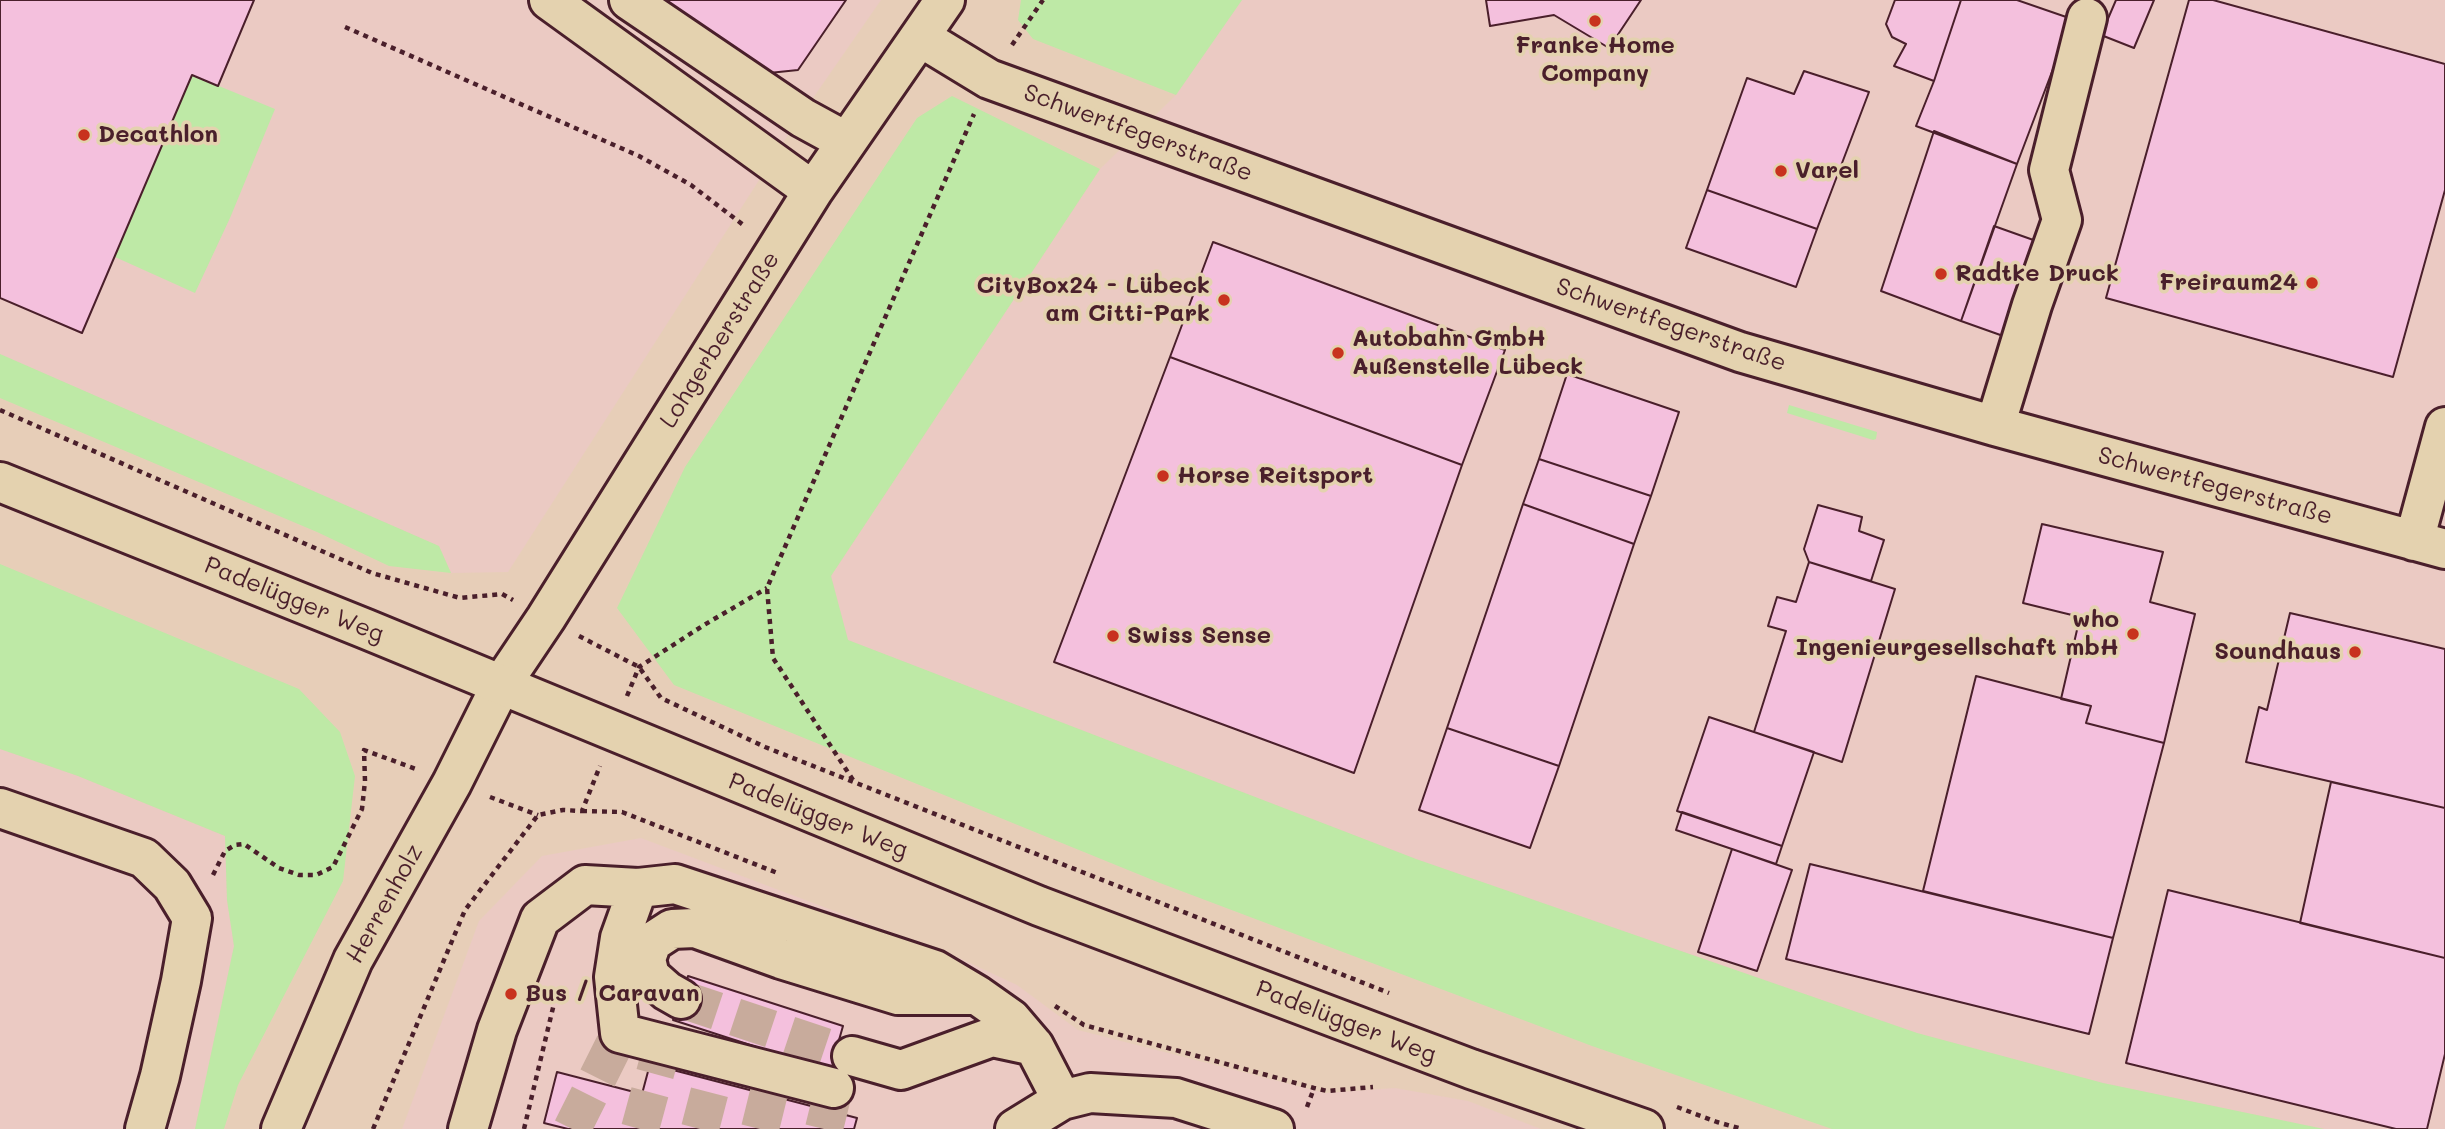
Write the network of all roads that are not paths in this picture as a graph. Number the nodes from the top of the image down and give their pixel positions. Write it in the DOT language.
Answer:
graph roads {
  1 [pos="549,0"];
  2 [pos="629,0"];
  3 [pos="945,0"];
  4 [pos="2087,18"];
  5 [pos="920,37"];
  6 [pos="847,142"];
  7 [pos="813,191"];
  8 [pos="1995,426"];
  9 [pos="2445,427"];
  10 [pos="0,482"];
  11 [pos="2429,545"];
  12 [pos="501,685"];
  13 [pos="0,808"];
  14 [pos="638,888"];
  15 [pos="977,995"];
  16 [pos="681,999"];
  17 [pos="1034,1046"];
  18 [pos="1062,1100"];
  19 [pos="1654,1115"];
  20 [pos="145,1129"];
  21 [pos="281,1129"];
  22 [pos="468,1129"];
  23 [pos="1015,1129"];
  24 [pos="1274,1129"];
  1 -- 7 [label="street"];
  2 -- 6 [label="street"];
  3 -- 5 [label="street, Lohgerberstraße"];
  4 -- 8 [label="street"];
  5 -- 6 [label="street, Lohgerberstraße"];
  5 -- 8 [label="street, Schwertfegerstraße"];
  6 -- 7 [label="street, Lohgerberstraße"];
  7 -- 12 [label="street, Lohgerberstraße"];
  8 -- 11 [label="street, Schwertfegerstraße"];
  9 -- 11 [label="street"];
  10 -- 12 [label="street, Padelügger Weg"];
  12 -- 19 [label="street, Padelügger Weg"];
  12 -- 21 [label="street, Herrenholz"];
  13 -- 20 [label="street"];
  14 -- 15 [label="street"];
  14 -- 17 [label="street"];
  14 -- 22 [label="street"];
  15 -- 16 [label="street"];
  15 -- 17 [label="street"];
  17 -- 18 [label="street"];
  18 -- 23 [label="street"];
  18 -- 24 [label="street"];
}
